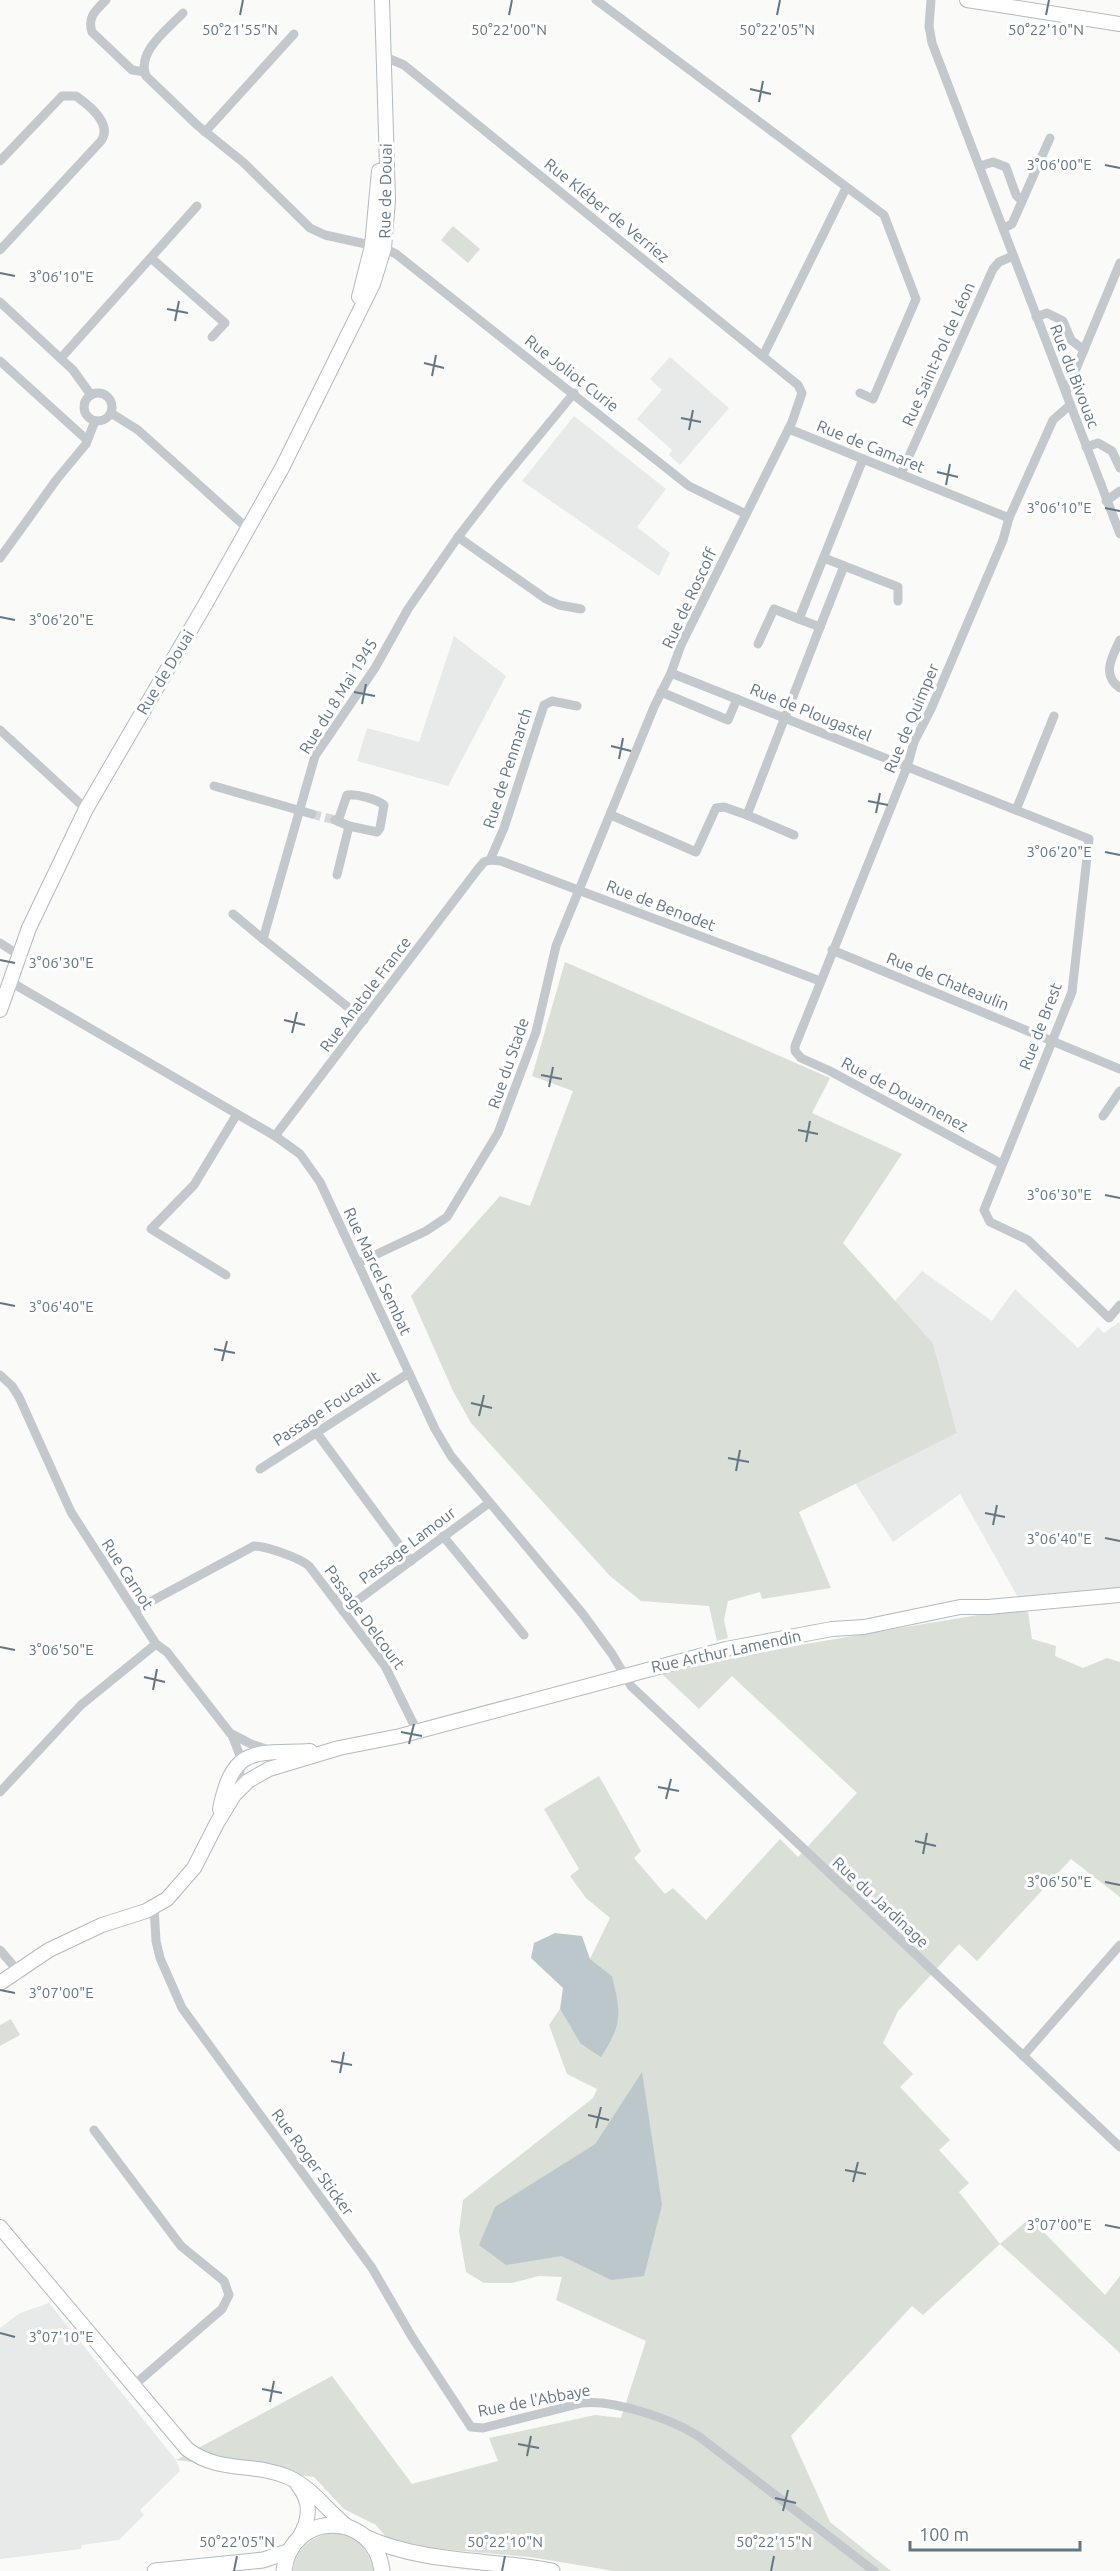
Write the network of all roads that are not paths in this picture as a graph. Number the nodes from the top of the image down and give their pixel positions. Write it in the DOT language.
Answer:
graph roads {
  1 [pos="106,0"];
  2 [pos="382,0"];
  3 [pos="596,0"];
  4 [pos="931,0"];
  5 [pos="967,0"];
  6 [pos="1020,4"];
  7 [pos="183,13"];
  8 [pos="1120,24"];
  9 [pos="294,34"];
  10 [pos="383,57"];
  11 [pos="145,72"];
  12 [pos="205,132"];
  13 [pos="1050,138"];
  14 [pos="0,161"];
  15 [pos="980,166"];
  16 [pos="845,187"];
  17 [pos="1023,201"];
  18 [pos="197,206"];
  19 [pos="1004,228"];
  20 [pos="378,247"];
  21 [pos="0,250"];
  22 [pos="1013,256"];
  23 [pos="151,258"];
  24 [pos="1120,263"];
  25 [pos="0,302"];
  26 [pos="1036,317"];
  27 [pos="212,337"];
  28 [pos="1084,350"];
  29 [pos="763,356"];
  30 [pos="61,358"];
  31 [pos="0,361"];
  32 [pos="574,393"];
  33 [pos="860,393"];
  34 [pos="1066,393"];
  35 [pos="91,395"];
  36 [pos="802,396"];
  37 [pos="1070,405"];
  38 [pos="111,413"];
  39 [pos="94,421"];
  40 [pos="789,429"];
  41 [pos="87,440"];
  42 [pos="1086,447"];
  43 [pos="863,459"];
  44 [pos="1120,468"];
  45 [pos="901,474"];
  46 [pos="1120,491"];
  47 [pos="1107,501"];
  48 [pos="746,514"];
  49 [pos="1009,518"];
  50 [pos="248,529"];
  51 [pos="1120,534"];
  52 [pos="458,537"];
  53 [pos="0,558"];
  54 [pos="824,558"];
  55 [pos="844,566"];
  56 [pos="898,601"];
  57 [pos="581,609"];
  58 [pos="799,619"];
  59 [pos="820,627"];
  60 [pos="1120,640"];
  61 [pos="758,644"];
  62 [pos="671,673"];
  63 [pos="1120,688"];
  64 [pos="661,692"];
  65 [pos="737,699"];
  66 [pos="578,706"];
  67 [pos="1054,716"];
  68 [pos="786,718"];
  69 [pos="0,730"];
  70 [pos="907,767"];
  71 [pos="214,786"];
  72 [pos="86,809"];
  73 [pos="299,810"];
  74 [pos="1016,810"];
  75 [pos="312,814"];
  76 [pos="611,815"];
  77 [pos="747,815"];
  78 [pos="349,826"];
  79 [pos="794,835"];
  80 [pos="1089,839"];
  81 [pos="490,860"];
  82 [pos="478,869"];
  83 [pos="337,874"];
  84 [pos="578,891"];
  85 [pos="233,914"];
  86 [pos="263,939"];
  87 [pos="0,943"];
  88 [pos="832,950"];
  89 [pos="19,955"];
  90 [pos="9,981"];
  91 [pos="820,981"];
  92 [pos="0,1010"];
  93 [pos="364,1020"];
  94 [pos="1052,1041"];
  95 [pos="795,1051"];
  96 [pos="1120,1069"];
  97 [pos="1120,1091"];
  98 [pos="237,1114"];
  99 [pos="1103,1116"];
  100 [pos="275,1137"];
  101 [pos="1002,1164"];
  102 [pos="358,1263"];
  103 [pos="226,1275"];
  104 [pos="1120,1305"];
  105 [pos="409,1373"];
  106 [pos="0,1375"];
  107 [pos="316,1432"];
  108 [pos="261,1469"];
  109 [pos="489,1503"];
  110 [pos="443,1536"];
  111 [pos="411,1561"];
  112 [pos="1120,1594"];
  113 [pos="135,1610"];
  114 [pos="343,1611"];
  115 [pos="524,1635"];
  116 [pos="156,1644"];
  117 [pos="624,1674"];
  118 [pos="417,1731"];
  119 [pos="230,1733"];
  120 [pos="339,1748"];
  121 [pos="275,1751"];
  122 [pos="242,1761"];
  123 [pos="0,1792"];
  124 [pos="234,1795"];
  125 [pos="217,1823"];
  126 [pos="154,1907"];
  127 [pos="1120,1946"];
  128 [pos="0,1950"];
  129 [pos="16,1970"];
  130 [pos="0,1983"];
  131 [pos="1023,2056"];
  132 [pos="94,2130"];
  133 [pos="1120,2147"];
  134 [pos="0,2227"];
  135 [pos="133,2386"];
  136 [pos="471,2427"];
  137 [pos="295,2481"];
  138 [pos="348,2527"];
  139 [pos="365,2537"];
  140 [pos="299,2538"];
  141 [pos="290,2551"];
  142 [pos="155,2571"];
  143 [pos="284,2571"];
  144 [pos="382,2571"];
  145 [pos="552,2571"];
  146 [pos="874,2571"];
  1 -- 11 [label="street, Rue Joliot Curie"];
  2 -- 10 [label="street, Rue de Douai"];
  3 -- 16 [label="street"];
  4 -- 15 [label="street, Rue du Bivouac"];
  5 -- 6 [label="street"];
  6 -- 8 [label="street"];
  7 -- 11 [label="street"];
  9 -- 12 [label="street"];
  10 -- 20 [label="street, Rue de Douai"];
  10 -- 29 [label="street, Rue Kléber de Verriez"];
  11 -- 12 [label="street, Rue Joliot Curie"];
  12 -- 20 [label="street, Rue Joliot Curie"];
  13 -- 17 [label="street"];
  14 -- 21 [label="street"];
  15 -- 17 [label="street"];
  15 -- 19 [label="street, Rue du Bivouac"];
  16 -- 29 [label="street"];
  16 -- 33 [label="street"];
  17 -- 19 [label="street"];
  18 -- 23 [label="street"];
  19 -- 22 [label="street, Rue du Bivouac"];
  20 -- 32 [label="street, Rue Joliot Curie"];
  20 -- 50 [label="street, Rue de Douai"];
  22 -- 26 [label="street, Rue du Bivouac"];
  22 -- 45 [label="street, Rue Saint-Pol de Léon"];
  23 -- 27 [label="street"];
  23 -- 30 [label="street"];
  24 -- 28 [label="street"];
  25 -- 30 [label="street"];
  26 -- 28 [label="street"];
  26 -- 34 [label="street, Rue du Bivouac"];
  28 -- 34 [label="street"];
  29 -- 36 [label="street, Rue Kléber de Verriez"];
  30 -- 35 [label="street"];
  31 -- 41 [label="street"];
  32 -- 48 [label="street, Rue Joliot Curie"];
  32 -- 52 [label="street, Rue du 8 Mai 1945"];
  34 -- 37 [label="street, Rue du Bivouac"];
  35 -- 38 [label="street"];
  35 -- 39 [label="street"];
  36 -- 40 [label="street, Rue de Roscoff"];
  37 -- 42 [label="street, Rue du Bivouac"];
  37 -- 49 [label="street, Rue de Quimper"];
  38 -- 39 [label="street"];
  38 -- 50 [label="street"];
  39 -- 41 [label="street"];
  40 -- 43 [label="street, Rue de Camaret"];
  40 -- 48 [label="street, Rue de Roscoff"];
  41 -- 53 [label="street"];
  42 -- 44 [label="street"];
  42 -- 47 [label="street, Rue du Bivouac"];
  43 -- 45 [label="street, Rue de Camaret"];
  43 -- 54 [label="street"];
  45 -- 49 [label="street, Rue de Camaret"];
  46 -- 47 [label="street"];
  47 -- 51 [label="street, Rue du Bivouac"];
  48 -- 62 [label="street, Rue de Roscoff"];
  49 -- 70 [label="street, Rue de Quimper"];
  50 -- 72 [label="street, Rue de Douai"];
  52 -- 57 [label="street"];
  52 -- 73 [label="street, Rue du 8 Mai 1945"];
  54 -- 55 [label="street"];
  54 -- 58 [label="street"];
  55 -- 56 [label="street"];
  55 -- 59 [label="street"];
  58 -- 59 [label="street"];
  58 -- 61 [label="street"];
  59 -- 68 [label="street"];
  60 -- 63 [label="street"];
  62 -- 64 [label="street, Rue de Roscoff"];
  62 -- 65 [label="street, Rue de Plougastel"];
  64 -- 65 [label="street, Rue de Plougastel"];
  64 -- 76 [label="street, Rue de Roscoff"];
  65 -- 68 [label="street, Rue de Plougastel"];
  66 -- 81 [label="street, Rue de Penmarch"];
  67 -- 74 [label="street"];
  68 -- 70 [label="street, Rue de Plougastel"];
  68 -- 77 [label="street"];
  69 -- 72 [label="street"];
  70 -- 74 [label="street, Rue de Plougastel"];
  70 -- 88 [label="street, Rue de Quimper"];
  71 -- 73 [label="street"];
  72 -- 89 [label="street, Rue de Douai"];
  73 -- 75 [label="street"];
  73 -- 86 [label="street, Rue du 8 Mai 1945"];
  74 -- 80 [label="street, Rue de Plougastel"];
  76 -- 77 [label="street"];
  76 -- 84 [label="street, Rue du Stade"];
  77 -- 79 [label="street"];
  78 -- 78 [label="street"];
  78 -- 83 [label="street"];
  80 -- 94 [label="street, Rue de Brest"];
  81 -- 82 [label="street, Rue de Penmarch"];
  81 -- 84 [label="street, Rue de Benodet"];
  82 -- 93 [label="street, Rue Anatole France"];
  84 -- 91 [label="street, Rue de Benodet"];
  84 -- 102 [label="street, Rue du Stade"];
  85 -- 86 [label="street"];
  86 -- 93 [label="street"];
  87 -- 89 [label="street"];
  88 -- 91 [label="street, Rue de Quimper"];
  88 -- 94 [label="street, Rue de Chateaulin"];
  89 -- 90 [label="street, Rue de Douai"];
  90 -- 92 [label="street, Rue de Douai"];
  90 -- 98 [label="street, Rue Marcel Sembat"];
  91 -- 95 [label="street, Rue de Quimper"];
  93 -- 100 [label="street, Rue Anatole France"];
  94 -- 96 [label="street, Rue de Chateaulin"];
  94 -- 101 [label="street, Rue de Brest"];
  95 -- 101 [label="street, Rue de Douarnenez"];
  97 -- 99 [label="street"];
  98 -- 100 [label="street, Rue Marcel Sembat"];
  98 -- 103 [label="street"];
  100 -- 102 [label="street, Rue Marcel Sembat"];
  101 -- 104 [label="street, Rue de Brest"];
  102 -- 105 [label="street, Rue Marcel Sembat"];
  105 -- 107 [label="street, Passage Foucault"];
  105 -- 109 [label="street, Rue Marcel Sembat"];
  106 -- 113 [label="street, Rue Carnot"];
  107 -- 108 [label="street, Passage Foucault"];
  107 -- 111 [label="street"];
  109 -- 110 [label="street, Passage Lamour"];
  109 -- 117 [label="street, Rue Marcel Sembat"];
  110 -- 111 [label="street, Passage Lamour"];
  110 -- 115 [label="street"];
  111 -- 114 [label="street, Passage Lamour"];
  112 -- 117 [label="street, Rue Arthur Lamendin"];
  113 -- 114 [label="street, Passage Delcourt"];
  113 -- 116 [label="street, Rue Carnot"];
  114 -- 118 [label="street, Passage Delcourt"];
  116 -- 119 [label="street, Rue Carnot"];
  116 -- 123 [label="street"];
  117 -- 118 [label="street, Rue Arthur Lamendin"];
  117 -- 131 [label="street, Rue du Jardinage"];
  118 -- 120 [label="street, Rue Arthur Lamendin"];
  119 -- 121 [label="street, Rue Carnot"];
  119 -- 122 [label="street"];
  120 -- 121 [label="street"];
  120 -- 124 [label="street"];
  121 -- 122 [label="street"];
  122 -- 124 [label="street"];
  122 -- 125 [label="street"];
  124 -- 125 [label="street"];
  125 -- 126 [label="street"];
  126 -- 129 [label="street"];
  126 -- 136 [label="street, Rue Roger Sticker"];
  127 -- 131 [label="street"];
  128 -- 129 [label="street"];
  129 -- 130 [label="street"];
  131 -- 133 [label="street, Rue du Jardinage"];
  132 -- 135 [label="street"];
  134 -- 135 [label="street"];
  135 -- 137 [label="street"];
  136 -- 146 [label="street, Rue de l'Abbaye"];
  137 -- 138 [label="street"];
  137 -- 140 [label="street"];
  138 -- 139 [label="main road"];
  138 -- 140 [label="main road"];
  139 -- 144 [label="main road"];
  139 -- 145 [label="main road"];
  140 -- 141 [label="main road"];
  141 -- 142 [label="main road"];
  141 -- 143 [label="main road"];
}
